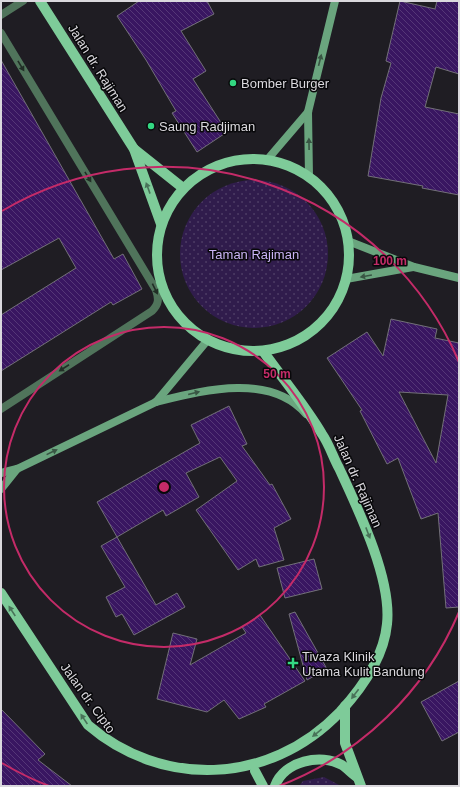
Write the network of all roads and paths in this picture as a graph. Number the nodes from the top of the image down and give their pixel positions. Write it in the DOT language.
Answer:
graph roads {
  1 [pos="23,1"];
  2 [pos="40,1"];
  3 [pos="335,1"];
  4 [pos="1,15"];
  5 [pos="1,33"];
  6 [pos="308,112"];
  7 [pos="134,149"];
  8 [pos="267,160"];
  9 [pos="309,177"];
  10 [pos="183,188"];
  11 [pos="161,224"];
  12 [pos="348,241"];
  13 [pos="414,267"];
  14 [pos="459,278"];
  15 [pos="346,279"];
  16 [pos="206,342"];
  17 [pos="263,351"];
  18 [pos="156,402"];
  19 [pos="1,409"];
  20 [pos="322,434"];
  21 [pos="17,469"];
  22 [pos="1,473"];
  23 [pos="1,489"];
  24 [pos="1,593"];
  25 [pos="345,706"];
  26 [pos="147,770"];
  27 [pos="255,771"];
  28 [pos="208,780"];
  29 [pos="359,782"];
  30 [pos="263,786"];
  31 [pos="276,786"];
  1 -- 4 [label="lane"];
  2 -- 7 [label="main road, Jalan dr. Rajiman"];
  6 -- 3 [label="main road, one-way"];
  5 -- 19 [label="lane, one-way"];
  6 -- 8 [label="main road"];
  9 -- 6 [label="main road, one-way"];
  7 -- 10 [label="main road, Jalan dr. Rajiman"];
  11 -- 7 [label="main road, Jalan dr. Rajiman, one-way"];
  8 -- 9 [label="main road"];
  8 -- 10 [label="main road"];
  9 -- 12 [label="main road"];
  10 -- 11 [label="main road"];
  11 -- 16 [label="main road"];
  12 -- 13 [label="main road"];
  12 -- 15 [label="main road"];
  13 -- 14 [label="main road"];
  13 -- 15 [label="main road, one-way"];
  15 -- 17 [label="main road"];
  16 -- 17 [label="main road"];
  16 -- 18 [label="main road"];
  17 -- 20 [label="main road, Jalan dr. Rajiman"];
  18 -- 20 [label="main road, one-way"];
  21 -- 18 [label="main road, one-way"];
  20 -- 25 [label="main road, Jalan dr. Rajiman, one-way"];
  21 -- 22 [label="main road"];
  21 -- 23 [label="main road"];
  26 -- 24 [label="main road, Jalan dr. Cipto, one-way"];
  25 -- 27 [label="main road, Jalan dr. Rajiman, one-way"];
  25 -- 29 [label="main road"];
  27 -- 28 [label="main road"];
  27 -- 30 [label="main road"];
  29 -- 31 [label="main road"];
}
